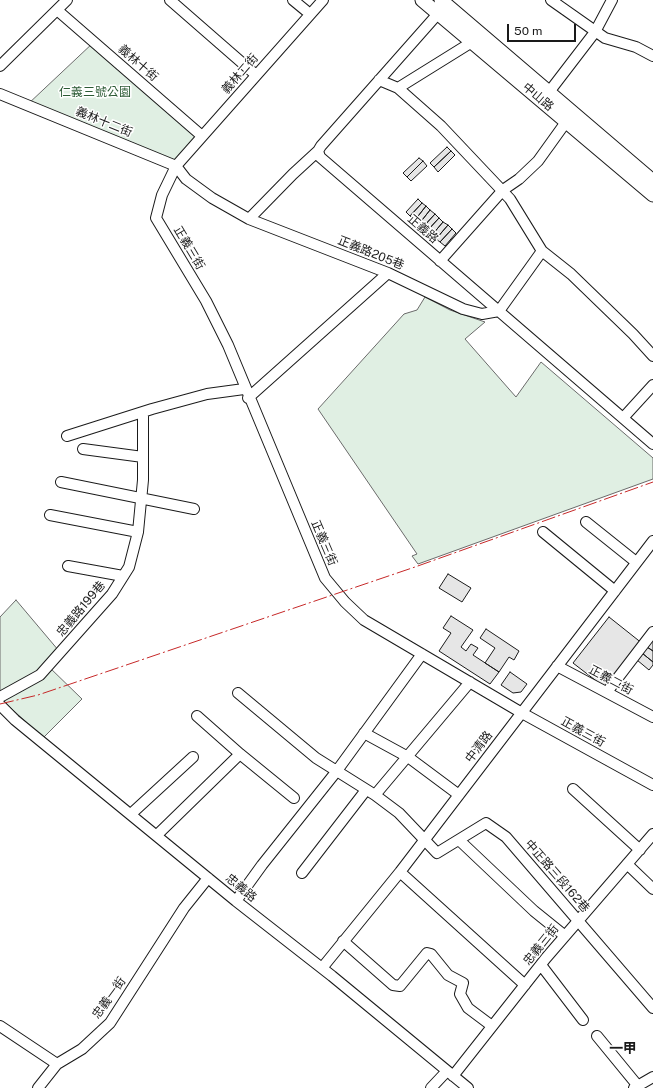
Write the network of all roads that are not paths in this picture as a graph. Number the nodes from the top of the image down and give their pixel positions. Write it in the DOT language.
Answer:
graph roads {
  1 [pos="67,0"];
  2 [pos="170,0"];
  3 [pos="293,0"];
  4 [pos="323,0"];
  5 [pos="422,0"];
  6 [pos="551,0"];
  7 [pos="612,0"];
  8 [pos="444,4"];
  9 [pos="57,10"];
  10 [pos="310,14"];
  11 [pos="595,32"];
  12 [pos="472,42"];
  13 [pos="653,56"];
  14 [pos="0,66"];
  15 [pos="256,75"];
  16 [pos="379,80"];
  17 [pos="398,88"];
  18 [pos="548,92"];
  19 [pos="0,94"];
  20 [pos="566,122"];
  21 [pos="202,136"];
  22 [pos="318,151"];
  23 [pos="176,166"];
  24 [pos="653,180"];
  25 [pos="503,190"];
  26 [pos="653,195"];
  27 [pos="249,219"];
  28 [pos="542,251"];
  29 [pos="440,261"];
  30 [pos="388,273"];
  31 [pos="499,311"];
  32 [pos="653,356"];
  33 [pos="653,385"];
  34 [pos="246,393"];
  35 [pos="143,413"];
  36 [pos="623,418"];
  37 [pos="67,436"];
  38 [pos="653,444"];
  39 [pos="83,449"];
  40 [pos="143,457"];
  41 [pos="61,482"];
  42 [pos="140,498"];
  43 [pos="194,508"];
  44 [pos="50,515"];
  45 [pos="586,522"];
  46 [pos="138,532"];
  47 [pos="543,532"];
  48 [pos="653,541"];
  49 [pos="636,562"];
  50 [pos="68,566"];
  51 [pos="123,576"];
  52 [pos="615,591"];
  53 [pos="653,632"];
  54 [pos="422,654"];
  55 [pos="557,666"];
  56 [pos="470,682"];
  57 [pos="607,692"];
  58 [pos="238,693"];
  59 [pos="0,697"];
  60 [pos="0,705"];
  61 [pos="522,712"];
  62 [pos="197,716"];
  63 [pos="653,717"];
  64 [pos="364,733"];
  65 [pos="240,754"];
  66 [pos="193,757"];
  67 [pos="408,757"];
  68 [pos="336,772"];
  69 [pos="653,785"];
  70 [pos="573,789"];
  71 [pos="366,790"];
  72 [pos="376,795"];
  73 [pos="459,795"];
  74 [pos="294,798"];
  75 [pos="131,814"];
  76 [pos="157,835"];
  77 [pos="653,835"];
  78 [pos="425,839"];
  79 [pos="458,840"];
  80 [pos="640,850"];
  81 [pos="627,864"];
  82 [pos="400,872"];
  83 [pos="302,873"];
  84 [pos="208,878"];
  85 [pos="653,889"];
  86 [pos="236,901"];
  87 [pos="578,920"];
  88 [pos="565,936"];
  89 [pos="343,941"];
  90 [pos="541,965"];
  91 [pos="322,968"];
  92 [pos="525,985"];
  93 [pos="653,1008"];
  94 [pos="583,1020"];
  95 [pos="0,1026"];
  96 [pos="492,1026"];
  97 [pos="597,1036"];
  98 [pos="57,1064"];
  99 [pos="450,1073"];
  100 [pos="653,1077"];
  101 [pos="636,1087"];
  102 [pos="38,1088"];
  103 [pos="431,1088"];
  104 [pos="468,1088"];
  1 -- 9 [label="street"];
  2 -- 15 [label="street"];
  3 -- 10 [label="street"];
  4 -- 10 [label="street, 義林二街"];
  5 -- 8 [label="main road, 中山路"];
  6 -- 11 [label="street"];
  7 -- 11 [label="street"];
  8 -- 12 [label="main road, 中山路"];
  8 -- 16 [label="street"];
  8 -- 18 [label="main road, 中山路"];
  9 -- 14 [label="street"];
  9 -- 21 [label="street, 義林十街"];
  10 -- 15 [label="street, 義林二街"];
  11 -- 13 [label="street"];
  11 -- 18 [label="street"];
  12 -- 17 [label="street"];
  12 -- 20 [label="main road, 中山路"];
  15 -- 21 [label="street, 義林二街"];
  16 -- 17 [label="street"];
  16 -- 22 [label="street"];
  17 -- 25 [label="street"];
  18 -- 24 [label="main road, 中山路"];
  19 -- 23 [label="street, 義林十二街"];
  20 -- 25 [label="street"];
  20 -- 26 [label="main road, 中山路"];
  21 -- 23 [label="street, 義林二街"];
  22 -- 27 [label="street"];
  22 -- 29 [label="street, 正義路"];
  23 -- 27 [label="street, 正義路205巷"];
  23 -- 34 [label="street, 正義三街"];
  25 -- 28 [label="street"];
  25 -- 29 [label="street"];
  27 -- 30 [label="street, 正義路205巷"];
  28 -- 31 [label="street"];
  28 -- 32 [label="street"];
  29 -- 31 [label="street, 正義路"];
  30 -- 31 [label="street, 正義路205巷"];
  30 -- 34 [label="street"];
  31 -- 36 [label="street, 正義路"];
  33 -- 36 [label="street"];
  34 -- 35 [label="street"];
  34 -- 54 [label="street, 正義三街"];
  35 -- 37 [label="street"];
  35 -- 40 [label="street, 忠義路199巷"];
  36 -- 38 [label="street, 正義路"];
  39 -- 40 [label="street"];
  40 -- 42 [label="street, 忠義路199巷"];
  41 -- 42 [label="street"];
  42 -- 43 [label="street"];
  42 -- 46 [label="street, 忠義路199巷"];
  44 -- 46 [label="street"];
  45 -- 49 [label="street"];
  46 -- 51 [label="street, 忠義路199巷"];
  47 -- 52 [label="street"];
  48 -- 49 [label="street, 中清路"];
  49 -- 52 [label="street, 中清路"];
  50 -- 51 [label="street"];
  51 -- 59 [label="street, 忠義路199巷"];
  52 -- 55 [label="street, 中清路"];
  53 -- 57 [label="street"];
  54 -- 56 [label="street, 正義三街"];
  54 -- 64 [label="street"];
  55 -- 57 [label="street, 正義二街"];
  55 -- 61 [label="street, 中清路"];
  56 -- 61 [label="street, 正義三街"];
  56 -- 67 [label="street"];
  57 -- 63 [label="street, 正義二街"];
  58 -- 68 [label="street"];
  60 -- 75 [label="street, 忠義路"];
  61 -- 69 [label="street, 正義三街"];
  61 -- 73 [label="street, 中清路"];
  62 -- 65 [label="street"];
  64 -- 67 [label="street"];
  64 -- 68 [label="street"];
  65 -- 74 [label="street"];
  65 -- 76 [label="street"];
  66 -- 75 [label="street"];
  67 -- 72 [label="street"];
  67 -- 73 [label="street"];
  68 -- 71 [label="street"];
  68 -- 86 [label="street"];
  70 -- 80 [label="street"];
  71 -- 72 [label="street"];
  71 -- 83 [label="street"];
  72 -- 78 [label="street"];
  73 -- 78 [label="street, 中清路"];
  75 -- 76 [label="street, 忠義路"];
  76 -- 84 [label="street, 忠義路"];
  77 -- 80 [label="street, 忠義三街"];
  78 -- 79 [label="street, 中正路三段162巷"];
  78 -- 82 [label="street, 中清路"];
  79 -- 87 [label="street, 中正路三段162巷"];
  79 -- 88 [label="street"];
  80 -- 81 [label="street, 忠義三街"];
  81 -- 85 [label="street"];
  81 -- 87 [label="street, 忠義三街"];
  82 -- 89 [label="street, 中清路"];
  82 -- 92 [label="street"];
  84 -- 86 [label="street, 忠義路"];
  84 -- 98 [label="street, 忠義一街"];
  86 -- 91 [label="street, 忠義路"];
  87 -- 88 [label="street, 忠義三街"];
  87 -- 93 [label="street, 中正路三段162巷"];
  88 -- 90 [label="street, 忠義三街"];
  89 -- 91 [label="street, 中清路"];
  89 -- 96 [label="street"];
  90 -- 92 [label="street, 忠義三街"];
  90 -- 94 [label="street"];
  91 -- 99 [label="street, 忠義路"];
  92 -- 96 [label="street, 忠義三街"];
  95 -- 98 [label="street"];
  96 -- 99 [label="street, 忠義三街"];
  97 -- 101 [label="street"];
  98 -- 102 [label="street"];
  99 -- 103 [label="street, 忠義三街"];
  99 -- 104 [label="street, 忠義路"];
  100 -- 101 [label="street"];
}
